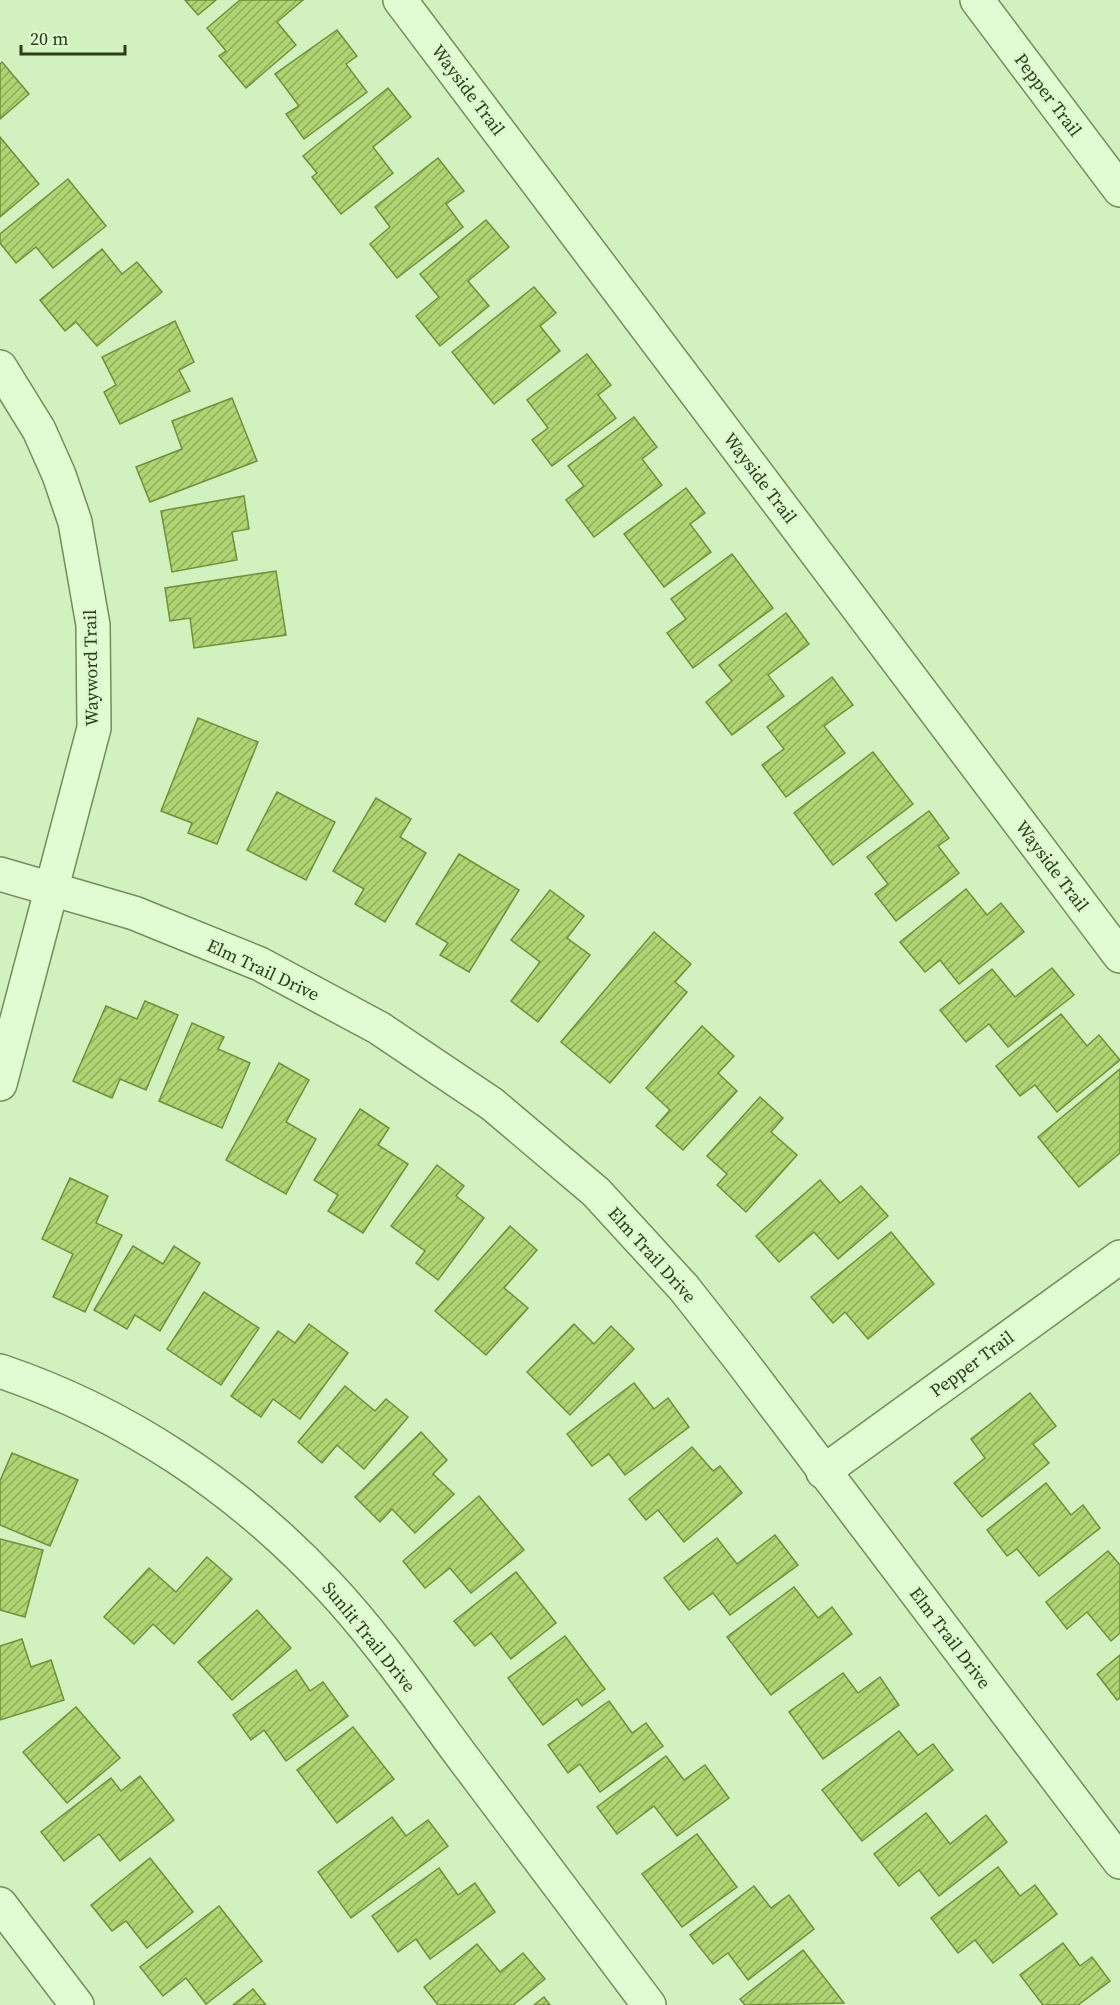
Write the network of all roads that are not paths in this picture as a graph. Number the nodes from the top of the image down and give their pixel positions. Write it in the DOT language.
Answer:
graph roads {
  1 [pos="400,0"];
  2 [pos="977,0"];
  3 [pos="1120,190"];
  4 [pos="0,367"];
  5 [pos="0,874"];
  6 [pos="52,889"];
  7 [pos="1120,956"];
  8 [pos="0,1084"];
  9 [pos="1120,1257"];
  10 [pos="0,1371"];
  11 [pos="823,1472"];
  12 [pos="1120,1862"];
  13 [pos="0,1904"];
  14 [pos="77,2005"];
  15 [pos="649,2005"];
  1 -- 7 [label="street, Wayside Trail"];
  2 -- 3 [label="street, Pepper Trail"];
  4 -- 6 [label="street, Wayword Trail"];
  5 -- 6 [label="street, Elm Trail Drive"];
  6 -- 8 [label="street, Wayword Trail"];
  6 -- 11 [label="street, Elm Trail Drive"];
  9 -- 11 [label="street, Pepper Trail"];
  10 -- 15 [label="street, Sunlit Trail Drive"];
  11 -- 12 [label="street, Elm Trail Drive"];
  13 -- 14 [label="street"];
}
